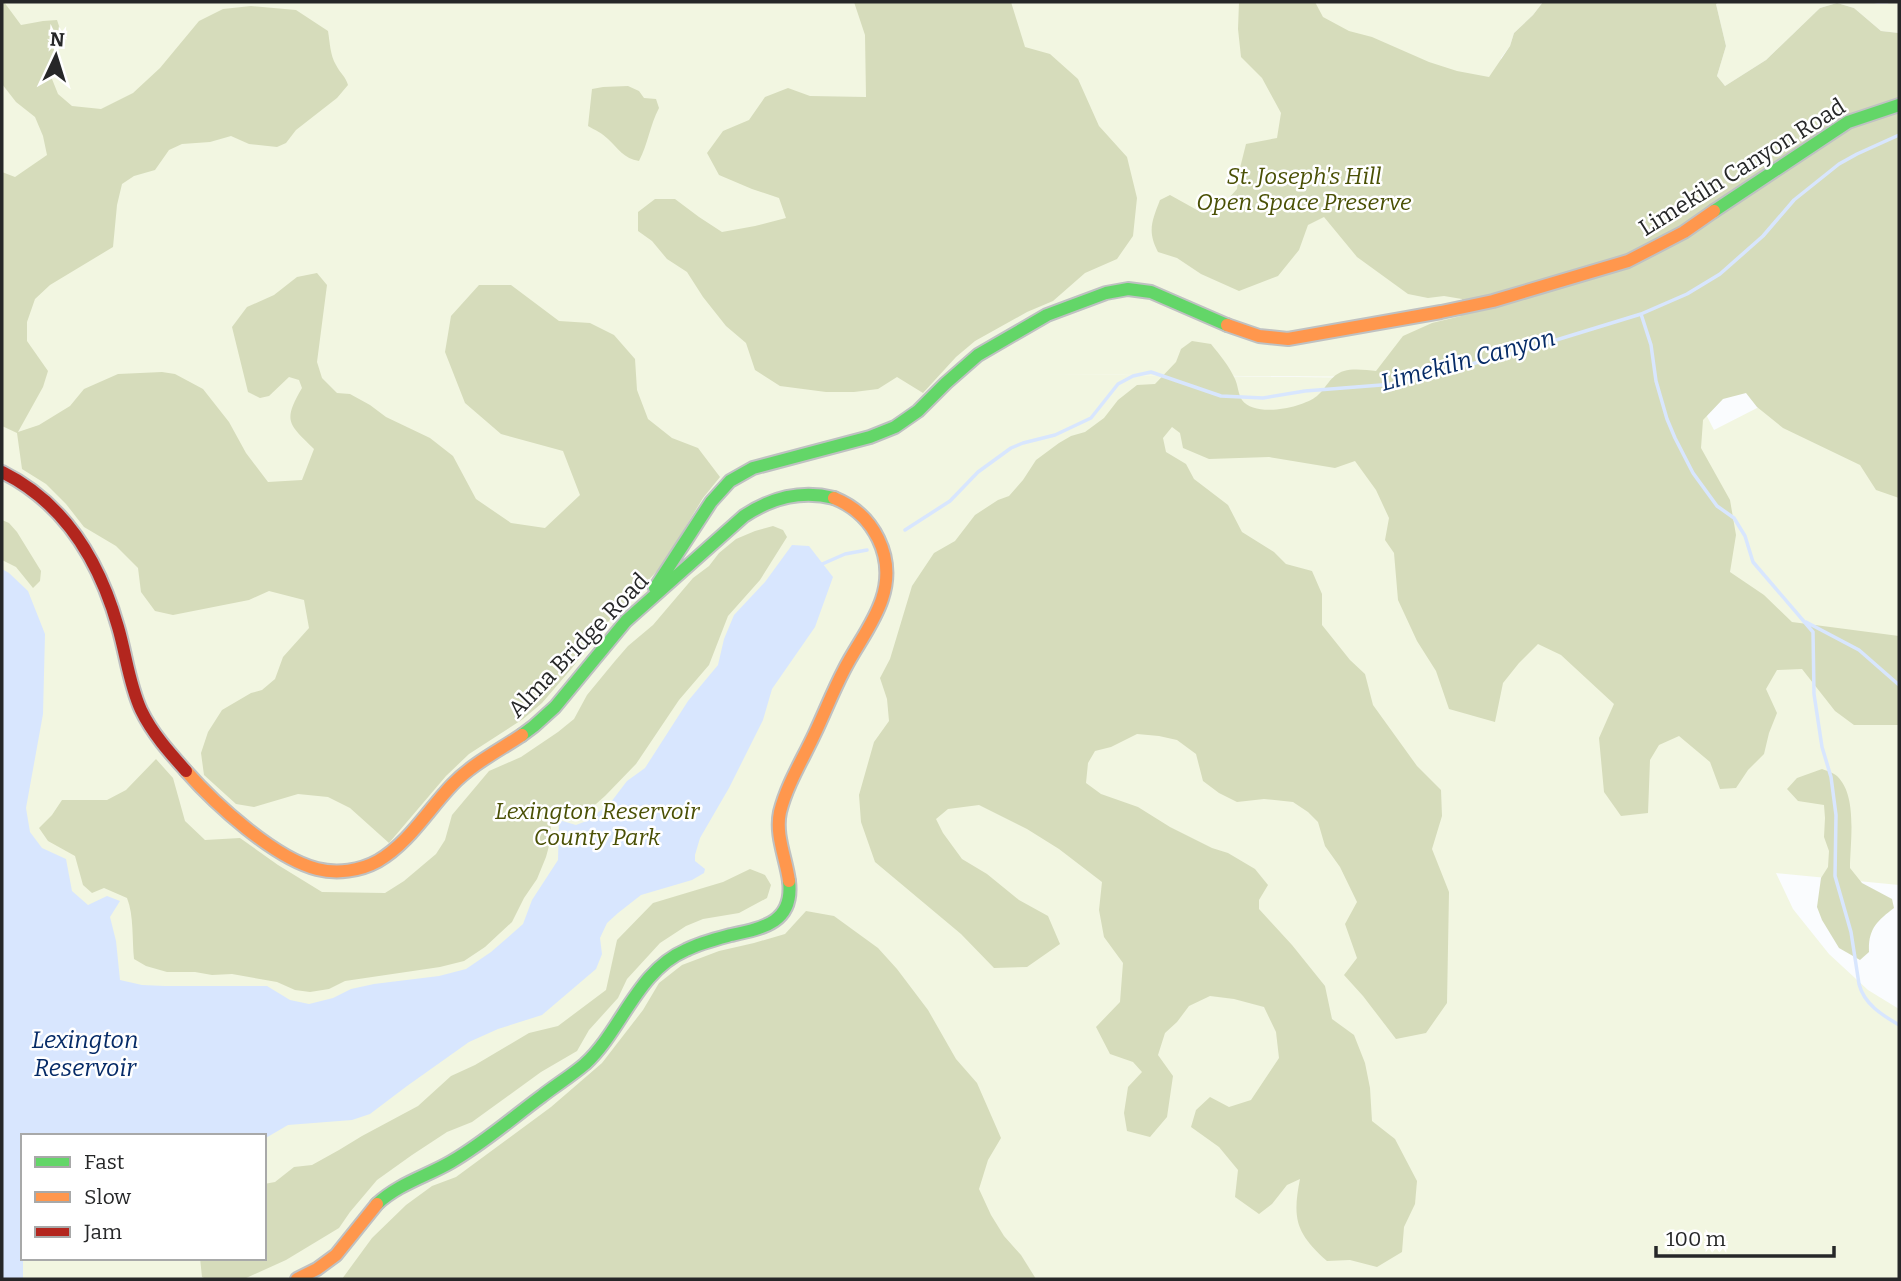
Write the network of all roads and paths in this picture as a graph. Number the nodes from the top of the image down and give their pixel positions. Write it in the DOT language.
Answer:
graph roads {
  1 [pos="1899,105"];
  2 [pos="2,472"];
  3 [pos="647,599"];
  4 [pos="297,1279"];
  1 -- 3 [label="street, Limekiln Canyon Road"];
  2 -- 3 [label="street, Alma Bridge Road"];
  3 -- 4 [label="street, Alma Bridge Road"];
}
